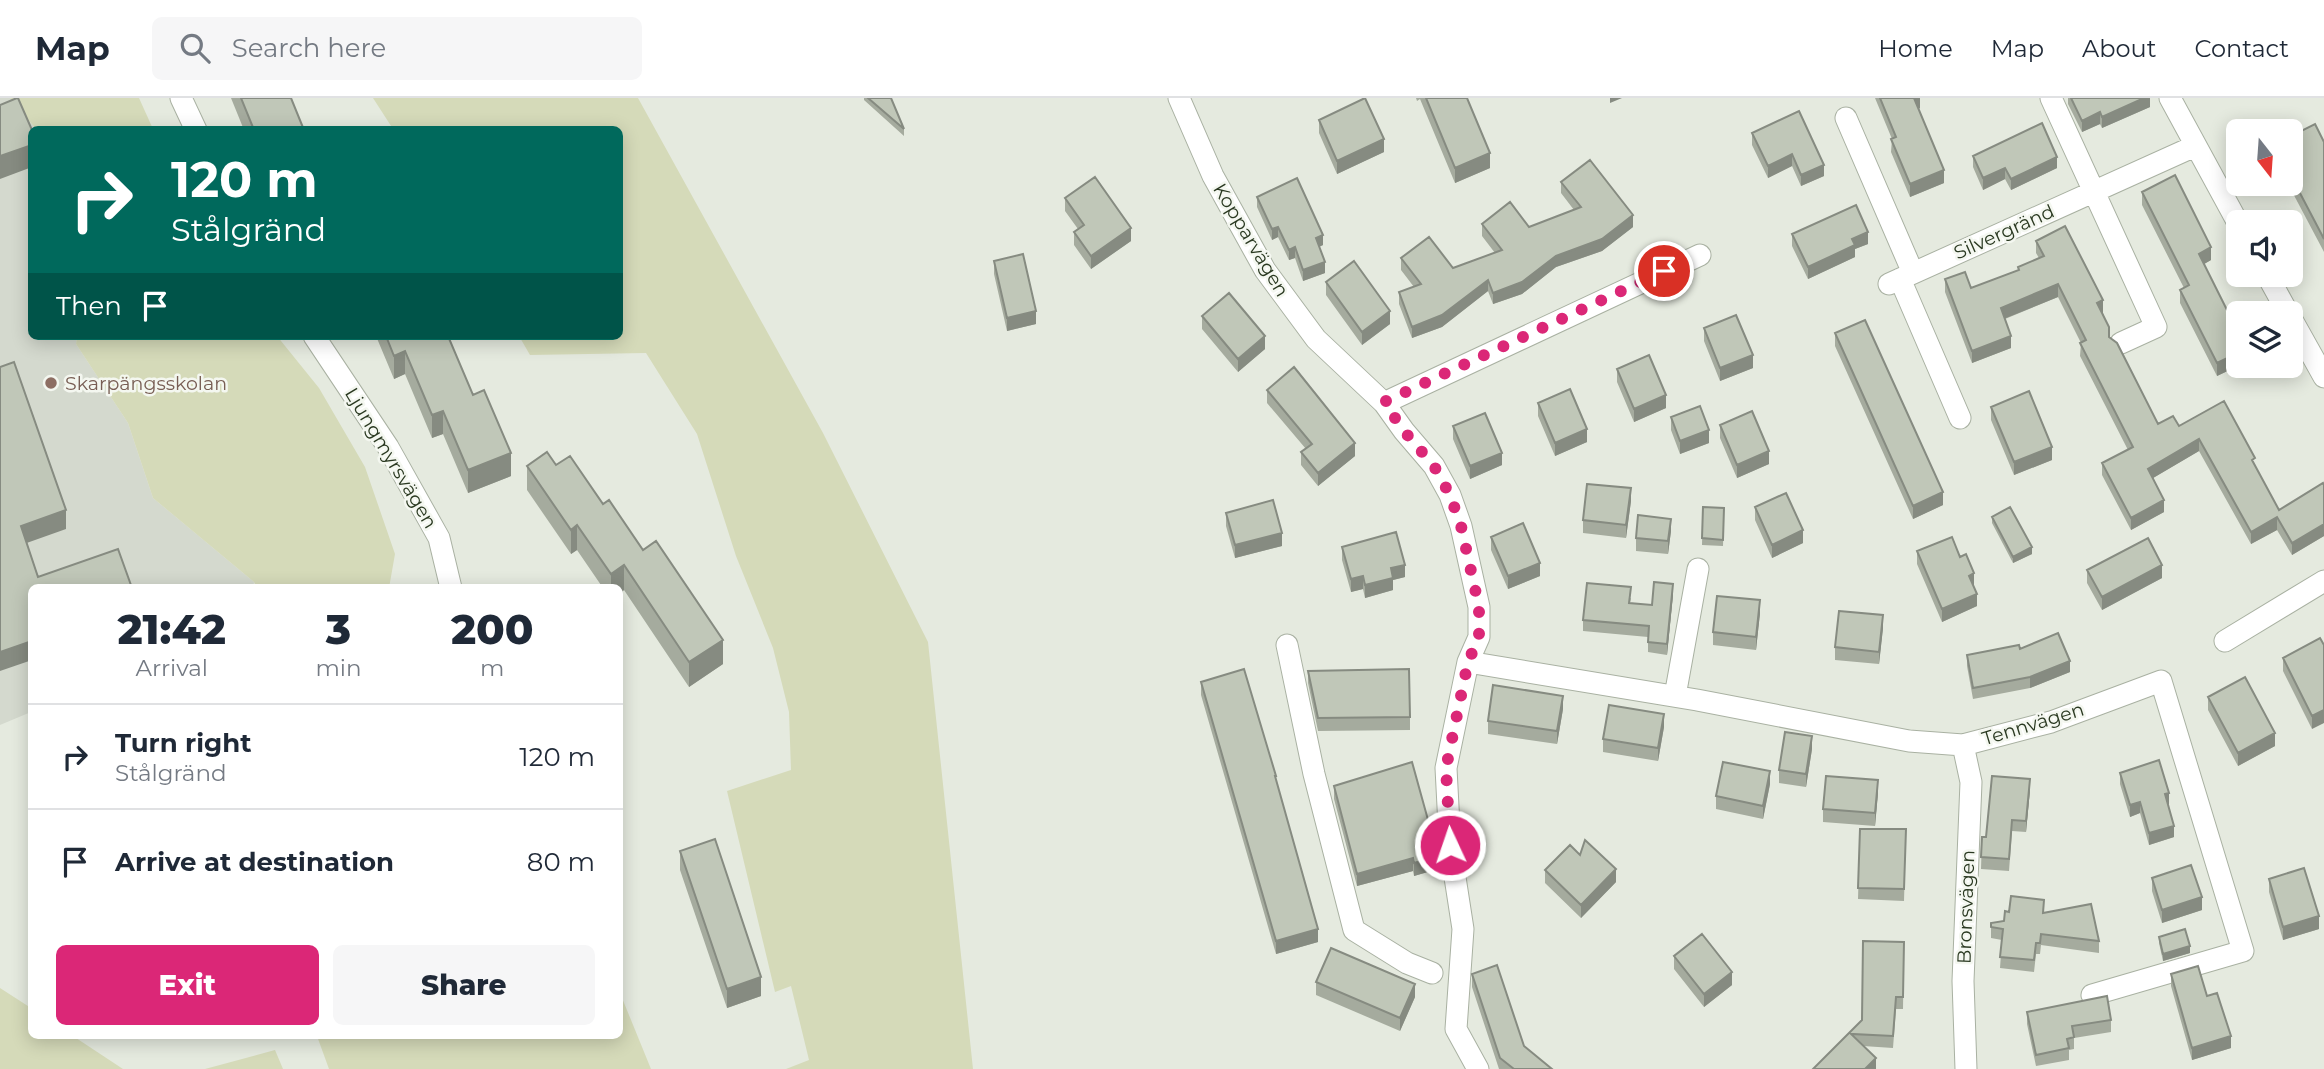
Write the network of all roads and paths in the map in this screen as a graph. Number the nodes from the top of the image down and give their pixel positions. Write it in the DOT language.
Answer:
graph roads {
  1 [pos="181,98"];
  2 [pos="1179,98"];
  3 [pos="2051,98"];
  4 [pos="2170,98"];
  5 [pos="1846,118"];
  6 [pos="194,126"];
  7 [pos="2195,146"];
  8 [pos="2095,191"];
  9 [pos="2231,210"];
  10 [pos="1700,254"];
  11 [pos="1900,279"];
  12 [pos="2303,339"];
  13 [pos="317,340"];
  14 [pos="2121,343"];
  15 [pos="2324,377"];
  16 [pos="1384,402"];
  17 [pos="1960,418"];
  18 [pos="1698,569"];
  19 [pos="2324,581"];
  20 [pos="450,584"];
  21 [pos="2225,641"];
  22 [pos="1287,645"];
  23 [pos="1468,662"];
  24 [pos="1675,696"];
  25 [pos="1963,745"];
  26 [pos="1432,974"];
  27 [pos="2092,995"];
  28 [pos="1478,1069"];
  29 [pos="1966,1069"];
  1 -- 6 [label="street"];
  2 -- 16 [label="street, Kopparvägen"];
  3 -- 8 [label="street"];
  4 -- 7 [label="street"];
  5 -- 11 [label="street"];
  7 -- 8 [label="street, Silvergränd"];
  7 -- 9 [label="street"];
  8 -- 11 [label="street, Silvergränd"];
  8 -- 14 [label="street"];
  10 -- 16 [label="street"];
  11 -- 17 [label="street"];
  12 -- 15 [label="street"];
  13 -- 20 [label="street, Ljungmyrsvägen"];
  16 -- 23 [label="street, Kopparvägen"];
  18 -- 24 [label="street"];
  19 -- 21 [label="street"];
  22 -- 26 [label="street"];
  23 -- 24 [label="street, Tennvägen"];
  23 -- 28 [label="street, Kopparvägen"];
  24 -- 25 [label="street, Tennvägen"];
  25 -- 27 [label="street, Tennvägen"];
  25 -- 29 [label="street, Bronsvägen"];
}
